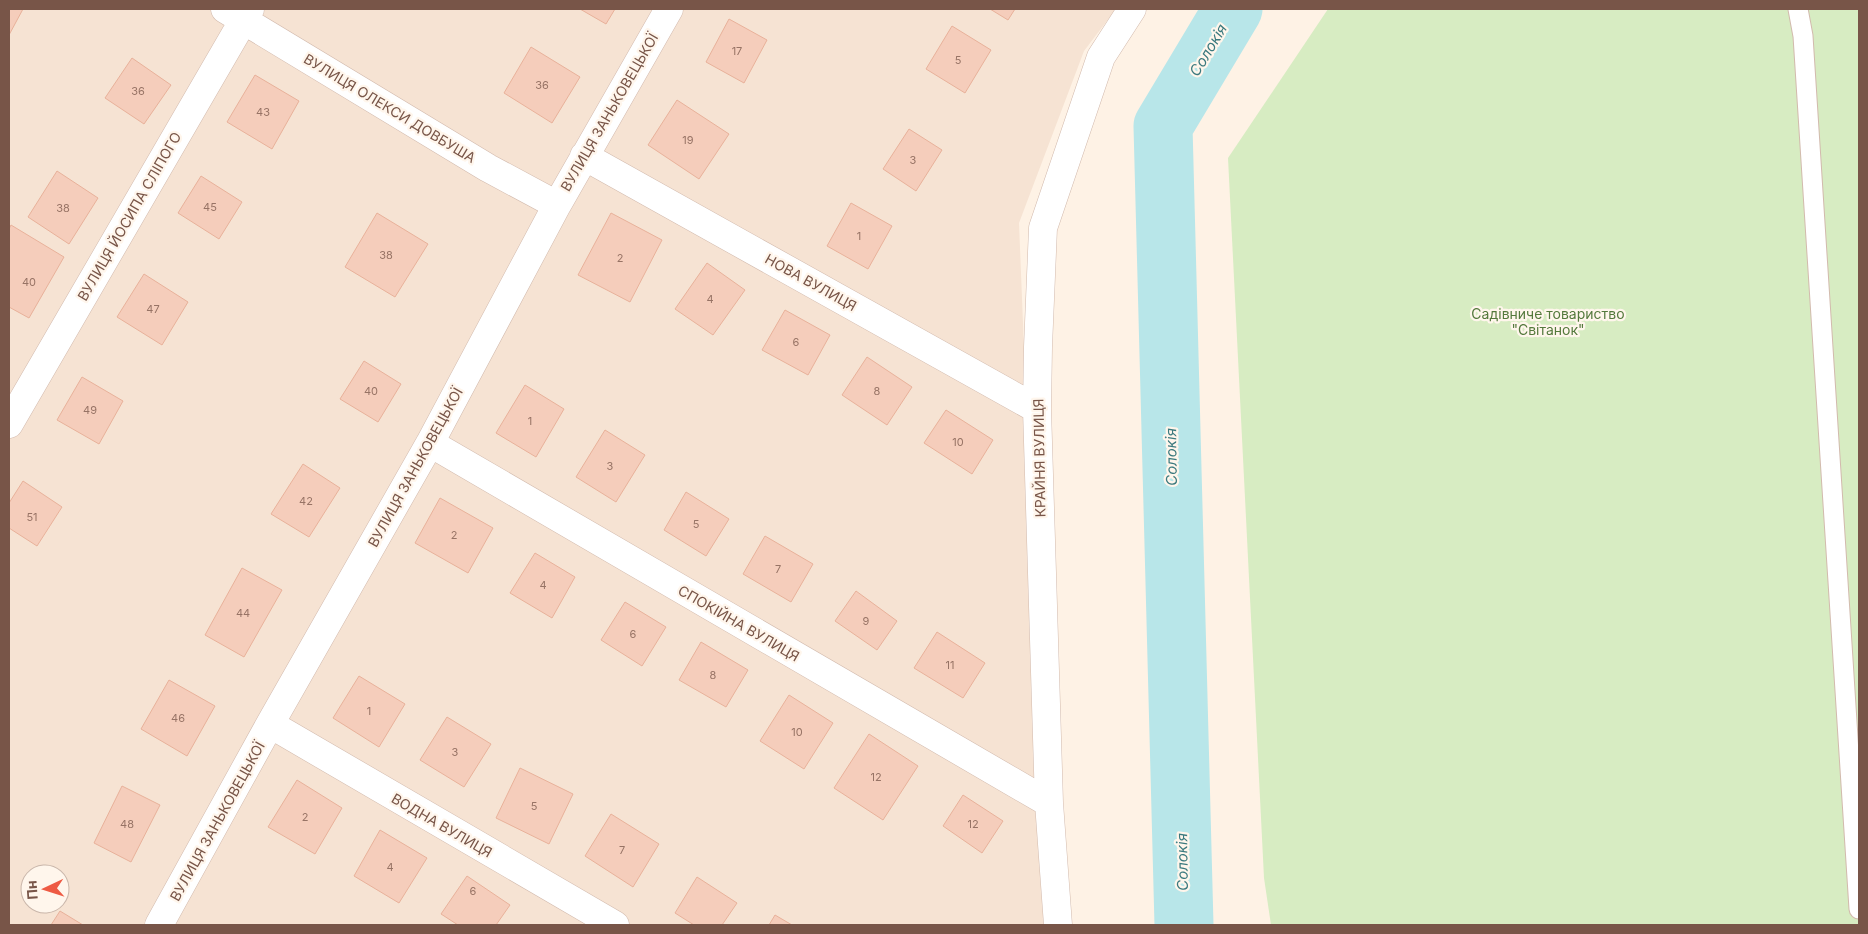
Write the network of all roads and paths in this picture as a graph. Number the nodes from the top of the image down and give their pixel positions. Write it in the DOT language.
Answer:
graph roads {
  1 [pos="668,9"];
  2 [pos="1132,9"];
  3 [pos="1798,9"];
  4 [pos="240,12"];
  5 [pos="584,156"];
  6 [pos="557,205"];
  7 [pos="1037,409"];
  8 [pos="9,424"];
  9 [pos="430,443"];
  10 [pos="270,724"];
  11 [pos="1049,803"];
  12 [pos="1859,908"];
  13 [pos="159,925"];
  14 [pos="615,925"];
  15 [pos="1058,925"];
  1 -- 5 [label="street, ВУЛИЦЯ ЗАНЬКОВЕЦЬКОЇ"];
  2 -- 7 [label="street, КРАЙНЯ ВУЛИЦЯ"];
  3 -- 12 [label="lane"];
  4 -- 6 [label="street, ВУЛИЦЯ ОЛЕКСИ ДОВБУША"];
  4 -- 8 [label="street, ВУЛИЦЯ ЙОСИПА СЛІПОГО"];
  5 -- 6 [label="street, ВУЛИЦЯ ЗАНЬКОВЕЦЬКОЇ"];
  5 -- 7 [label="street, НОВА ВУЛИЦЯ"];
  6 -- 9 [label="street, ВУЛИЦЯ ЗАНЬКОВЕЦЬКОЇ"];
  7 -- 11 [label="street, КРАЙНЯ ВУЛИЦЯ"];
  9 -- 10 [label="street, ВУЛИЦЯ ЗАНЬКОВЕЦЬКОЇ"];
  9 -- 11 [label="street, СПОКІЙНА ВУЛИЦЯ"];
  10 -- 13 [label="street, ВУЛИЦЯ ЗАНЬКОВЕЦЬКОЇ"];
  10 -- 14 [label="street, ВОДНА ВУЛИЦЯ"];
  11 -- 15 [label="street, КРАЙНЯ ВУЛИЦЯ"];
}
